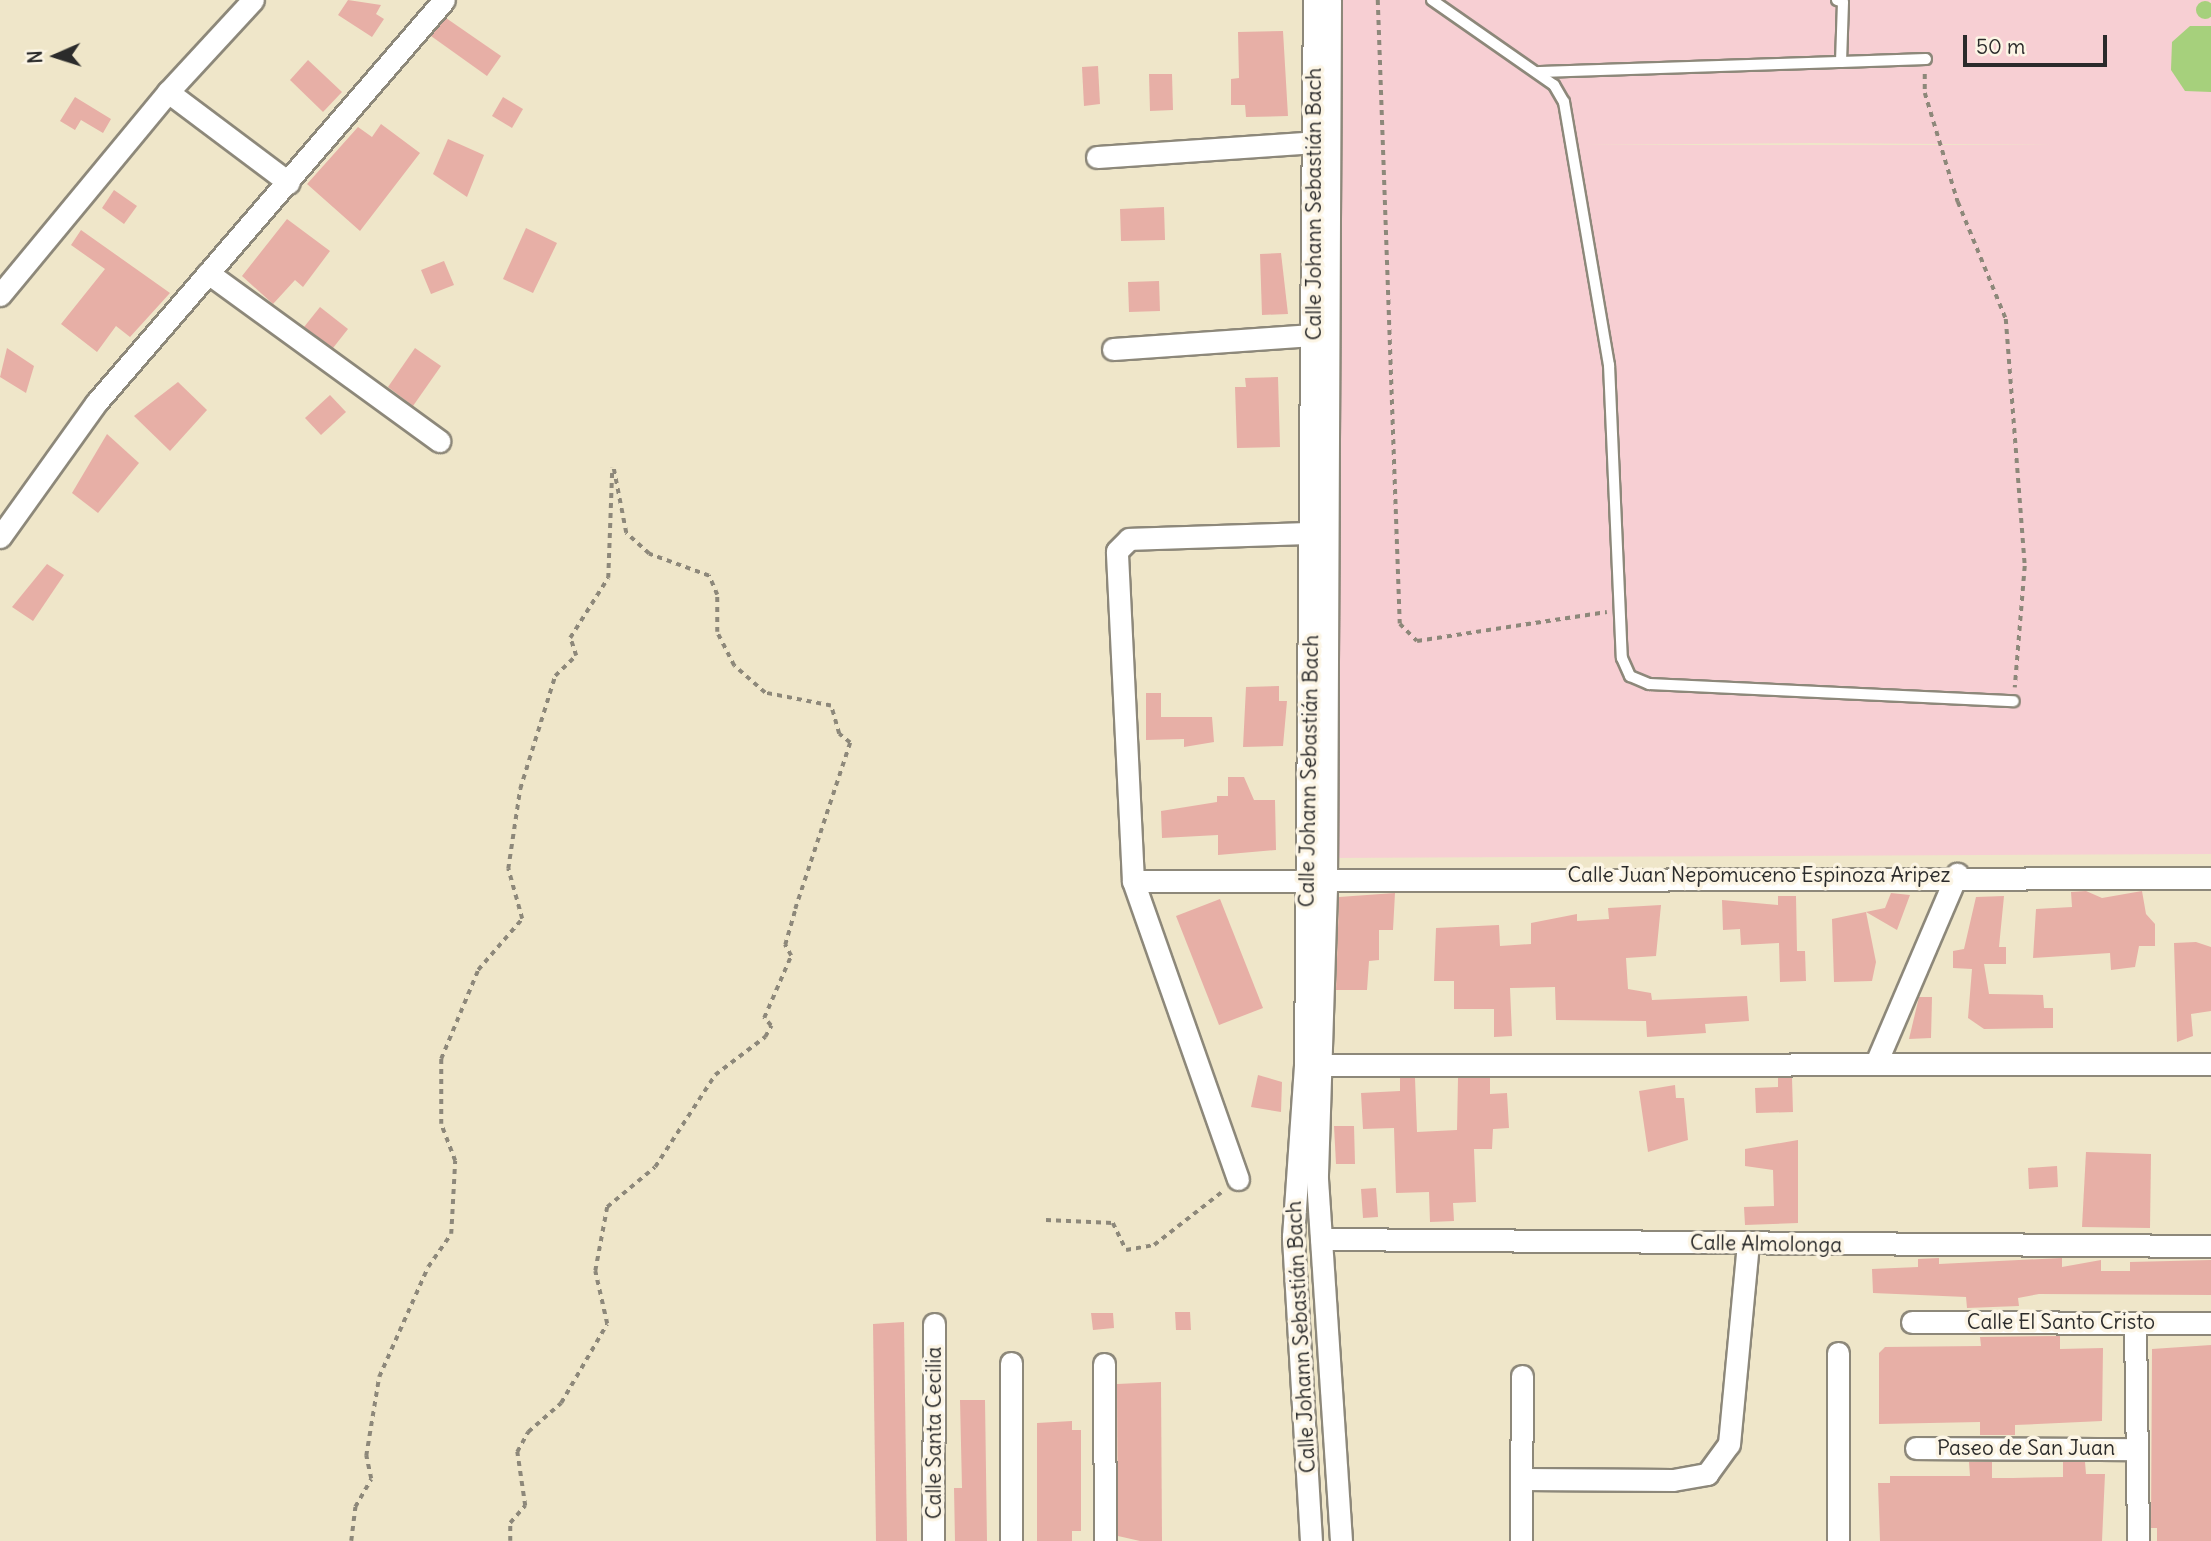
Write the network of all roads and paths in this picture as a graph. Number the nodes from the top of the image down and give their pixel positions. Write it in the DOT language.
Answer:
graph roads {
  1 [pos="253,0"];
  2 [pos="444,0"];
  3 [pos="1314,0"];
  4 [pos="1330,0"];
  5 [pos="1378,0"];
  6 [pos="1432,0"];
  7 [pos="1837,0"];
  8 [pos="1926,59"];
  9 [pos="1841,62"];
  10 [pos="1538,72"];
  11 [pos="168,92"];
  12 [pos="1315,142"];
  13 [pos="1097,157"];
  14 [pos="289,183"];
  15 [pos="208,273"];
  16 [pos="0,295"];
  17 [pos="1313,335"];
  18 [pos="1113,349"];
  19 [pos="439,441"];
  20 [pos="1312,533"];
  21 [pos="0,537"];
  22 [pos="1619,610"];
  23 [pos="2014,701"];
  24 [pos="1956,874"];
  25 [pos="1317,878"];
  26 [pos="2211,878"];
  27 [pos="1133,881"];
  28 [pos="1876,1063"];
  29 [pos="2211,1064"];
  30 [pos="1321,1065"];
  31 [pos="1238,1179"];
  32 [pos="1046,1220"];
  33 [pos="1321,1239"];
  34 [pos="1748,1244"];
  35 [pos="2211,1246"];
  36 [pos="1912,1322"];
  37 [pos="2134,1323"];
  38 [pos="2211,1323"];
  39 [pos="934,1324"];
  40 [pos="1838,1353"];
  41 [pos="1011,1363"];
  42 [pos="1104,1364"];
  43 [pos="1522,1376"];
  44 [pos="1916,1448"];
  45 [pos="2135,1449"];
  46 [pos="1522,1479"];
  47 [pos="351,1541"];
  48 [pos="510,1541"];
  49 [pos="933,1541"];
  50 [pos="1011,1541"];
  51 [pos="1105,1541"];
  52 [pos="1311,1541"];
  53 [pos="1341,1541"];
  54 [pos="1521,1541"];
  55 [pos="1838,1541"];
  56 [pos="2138,1541"];
  1 -- 11 [label="street"];
  2 -- 14 [label="street"];
  3 -- 12 [label="street, Calle Johann Sebastián Bach"];
  4 -- 25 [label="street, Calle Johann Sebastián Bach"];
  5 -- 22 [label="path"];
  6 -- 10 [label="lane"];
  7 -- 9 [label="lane"];
  8 -- 9 [label="lane"];
  8 -- 23 [label="path"];
  9 -- 10 [label="lane"];
  10 -- 22 [label="lane"];
  11 -- 14 [label="street"];
  11 -- 16 [label="street"];
  12 -- 13 [label="street"];
  12 -- 17 [label="street, Calle Johann Sebastián Bach"];
  14 -- 15 [label="street"];
  15 -- 19 [label="street"];
  15 -- 21 [label="street"];
  17 -- 18 [label="street"];
  17 -- 20 [label="street, Calle Johann Sebastián Bach"];
  20 -- 25 [label="street, Calle Johann Sebastián Bach"];
  20 -- 27 [label="street"];
  22 -- 23 [label="lane"];
  24 -- 25 [label="street, Calle Juan Nepomuceno Espinoza Aripez"];
  24 -- 26 [label="street, Calle Juan Nepomuceno Espinoza Aripez"];
  24 -- 28 [label="street"];
  25 -- 27 [label="street, Calle Juan Nepomuceno Espinoza Aripez"];
  25 -- 30 [label="street, Calle Johann Sebastián Bach"];
  25 -- 52 [label="street, Calle Johann Sebastián Bach"];
  27 -- 31 [label="street"];
  28 -- 29 [label="street"];
  28 -- 30 [label="street"];
  30 -- 33 [label="street, Calle Johann Sebastián Bach"];
  31 -- 32 [label="path"];
  33 -- 34 [label="street, Calle Almolonga"];
  33 -- 53 [label="street, Calle Johann Sebastián Bach"];
  34 -- 35 [label="street, Calle Almolonga"];
  34 -- 46 [label="street"];
  36 -- 37 [label="street, Calle El Santo Cristo"];
  37 -- 38 [label="street, Calle El Santo Cristo"];
  37 -- 45 [label="street"];
  39 -- 49 [label="street, Calle Santa Cecilia"];
  40 -- 55 [label="street"];
  41 -- 50 [label="street"];
  42 -- 51 [label="street"];
  43 -- 46 [label="street"];
  44 -- 45 [label="street, Paseo de San Juan"];
  45 -- 56 [label="street"];
  46 -- 54 [label="street"];
  47 -- 48 [label="path"];
}
